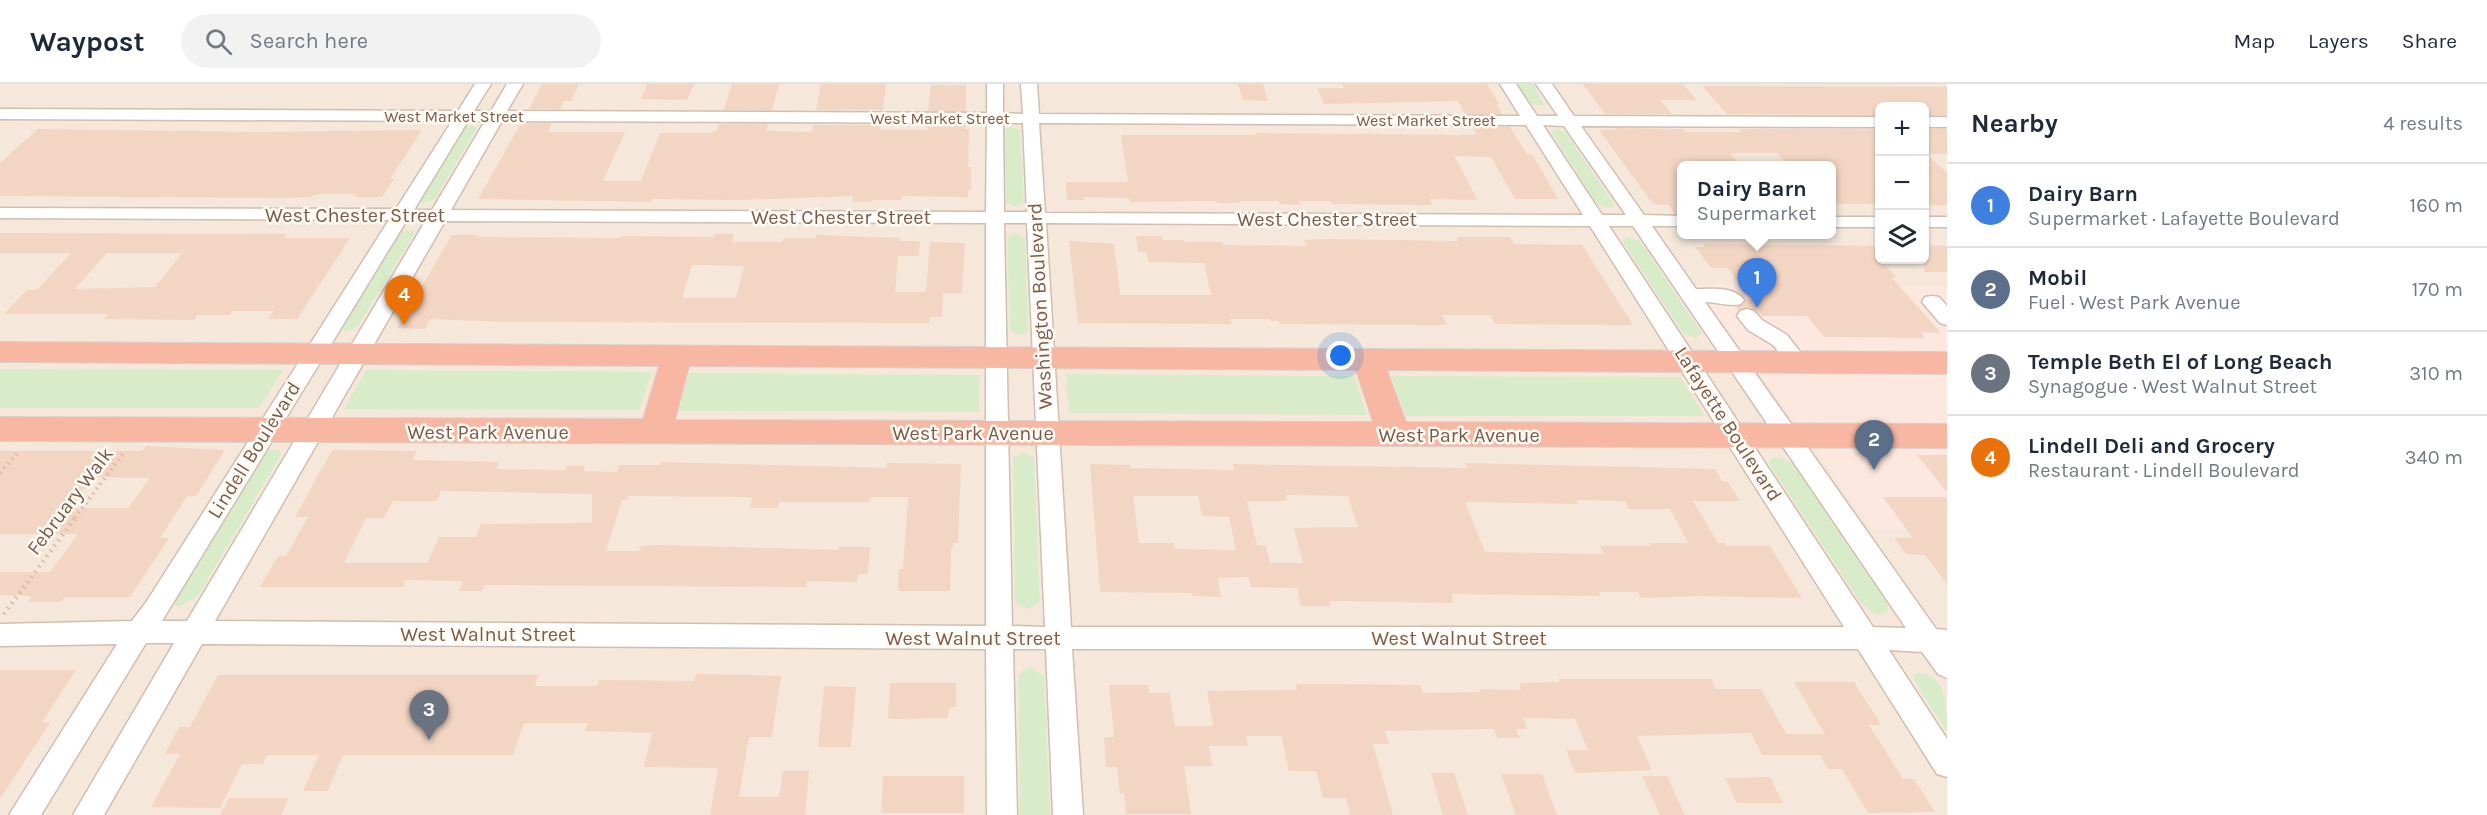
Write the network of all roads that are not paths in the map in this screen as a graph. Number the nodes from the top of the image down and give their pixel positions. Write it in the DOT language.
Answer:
graph roads {
  1 [pos="483,84"];
  2 [pos="514,84"];
  3 [pos="994,84"];
  4 [pos="1029,84"];
  5 [pos="1508,84"];
  6 [pos="1544,84"];
  7 [pos="0,114"];
  8 [pos="463,116"];
  9 [pos="496,116"];
  10 [pos="995,118"];
  11 [pos="1030,118"];
  12 [pos="1532,120"];
  13 [pos="1569,120"];
  14 [pos="1875,122"];
  15 [pos="1929,122"];
  16 [pos="1947,122"];
  17 [pos="0,213"];
  18 [pos="401,215"];
  19 [pos="439,215"];
  20 [pos="995,218"];
  21 [pos="1036,218"];
  22 [pos="1597,220"];
  23 [pos="1638,221"];
  24 [pos="1677,221"];
  25 [pos="1836,222"];
  26 [pos="1875,222"];
  27 [pos="1929,222"];
  28 [pos="1947,222"];
  29 [pos="1690,295"];
  30 [pos="1734,300"];
  31 [pos="1939,302"];
  32 [pos="1746,316"];
  33 [pos="1947,318"];
  34 [pos="0,352"];
  35 [pos="314,353"];
  36 [pos="358,354"];
  37 [pos="677,355"];
  38 [pos="996,357"];
  39 [pos="1043,357"];
  40 [pos="1368,359"];
  41 [pos="1688,361"];
  42 [pos="1735,362"];
  43 [pos="1798,362"];
  44 [pos="1947,363"];
  45 [pos="0,429"];
  46 [pos="265,431"];
  47 [pos="314,431"];
  48 [pos="656,432"];
  49 [pos="996,434"];
  50 [pos="1047,434"];
  51 [pos="1394,435"];
  52 [pos="1737,436"];
  53 [pos="1787,436"];
  54 [pos="1947,436"];
  55 [pos="140,632"];
  56 [pos="195,632"];
  57 [pos="0,635"];
  58 [pos="999,638"];
  59 [pos="1058,638"];
  60 [pos="1865,639"];
  61 [pos="1938,641"];
  62 [pos="1947,666"];
  63 [pos="1947,764"];
  64 [pos="24,815"];
  65 [pos="88,815"];
  66 [pos="1002,815"];
  67 [pos="1068,815"];
  1 -- 8 [label="street, Lindell Boulevard"];
  2 -- 9 [label="street, Lindell Boulevard"];
  3 -- 10 [label="street, Washington Boulevard"];
  4 -- 11 [label="street, Washington Boulevard"];
  5 -- 12 [label="street, Lafayette Boulevard"];
  6 -- 13 [label="street, Lafayette Boulevard"];
  7 -- 8 [label="street, West Market Street"];
  8 -- 9 [label="street, West Market Street"];
  8 -- 18 [label="street, Lindell Boulevard"];
  9 -- 10 [label="street, West Market Street"];
  9 -- 19 [label="street, Lindell Boulevard"];
  10 -- 11 [label="street, West Market Street"];
  10 -- 20 [label="street, Washington Boulevard"];
  11 -- 12 [label="street, West Market Street"];
  11 -- 21 [label="street, Washington Boulevard"];
  12 -- 13 [label="street, West Market Street"];
  12 -- 22 [label="street, Lafayette Boulevard"];
  13 -- 14 [label="street, West Market Street"];
  13 -- 23 [label="street, Lafayette Boulevard"];
  15 -- 16 [label="street"];
  17 -- 18 [label="street, West Chester Street"];
  18 -- 19 [label="street, West Chester Street"];
  18 -- 35 [label="street, Lindell Boulevard"];
  19 -- 20 [label="street, West Chester Street"];
  19 -- 36 [label="street, Lindell Boulevard"];
  20 -- 21 [label="street, West Chester Street"];
  20 -- 38 [label="street, Washington Boulevard"];
  21 -- 22 [label="street, West Chester Street"];
  21 -- 39 [label="street, Washington Boulevard"];
  22 -- 23 [label="street, West Chester Street"];
  22 -- 41 [label="street, Lafayette Boulevard"];
  23 -- 24 [label="street, West Chester Street"];
  23 -- 29 [label="street, Lafayette Boulevard"];
  25 -- 26 [label="street"];
  27 -- 28 [label="street"];
  29 -- 30 [label="street"];
  29 -- 42 [label="street, Lafayette Boulevard"];
  31 -- 33 [label="street"];
  32 -- 43 [label="street"];
  34 -- 35 [label="highway"];
  35 -- 36 [label="highway"];
  35 -- 46 [label="street, Lindell Boulevard"];
  36 -- 37 [label="highway"];
  36 -- 47 [label="street, Lindell Boulevard"];
  37 -- 38 [label="highway"];
  37 -- 48 [label="highway"];
  38 -- 39 [label="highway"];
  38 -- 49 [label="street, Washington Boulevard"];
  39 -- 40 [label="highway"];
  39 -- 50 [label="street, Washington Boulevard"];
  40 -- 41 [label="highway"];
  40 -- 51 [label="highway"];
  41 -- 42 [label="highway"];
  41 -- 52 [label="street, Lafayette Boulevard"];
  42 -- 43 [label="highway"];
  42 -- 53 [label="street, Lafayette Boulevard"];
  43 -- 44 [label="highway"];
  45 -- 46 [label="highway, West Park Avenue"];
  46 -- 47 [label="highway, West Park Avenue"];
  46 -- 55 [label="street, Lindell Boulevard"];
  47 -- 48 [label="highway, West Park Avenue"];
  47 -- 56 [label="street, Lindell Boulevard"];
  48 -- 49 [label="highway, West Park Avenue"];
  49 -- 50 [label="highway, West Park Avenue"];
  49 -- 58 [label="street, Washington Boulevard"];
  50 -- 51 [label="highway, West Park Avenue"];
  50 -- 59 [label="street, Washington Boulevard"];
  51 -- 52 [label="highway, West Park Avenue"];
  52 -- 53 [label="highway, West Park Avenue"];
  52 -- 60 [label="street, Lafayette Boulevard"];
  53 -- 54 [label="highway, West Park Avenue"];
  53 -- 61 [label="street, Lafayette Boulevard"];
  55 -- 56 [label="street, West Walnut Street"];
  55 -- 57 [label="street, West Walnut Street"];
  55 -- 64 [label="street, Lindell Boulevard"];
  56 -- 58 [label="street, West Walnut Street"];
  56 -- 65 [label="street, Lindell Boulevard"];
  58 -- 59 [label="street, West Walnut Street"];
  58 -- 66 [label="street, Washington Boulevard"];
  59 -- 60 [label="street, West Walnut Street"];
  59 -- 67 [label="street, Washington Boulevard"];
  60 -- 61 [label="street, West Walnut Street"];
  60 -- 63 [label="street, Lafayette Boulevard"];
  61 -- 62 [label="street, Lafayette Boulevard"];
}
